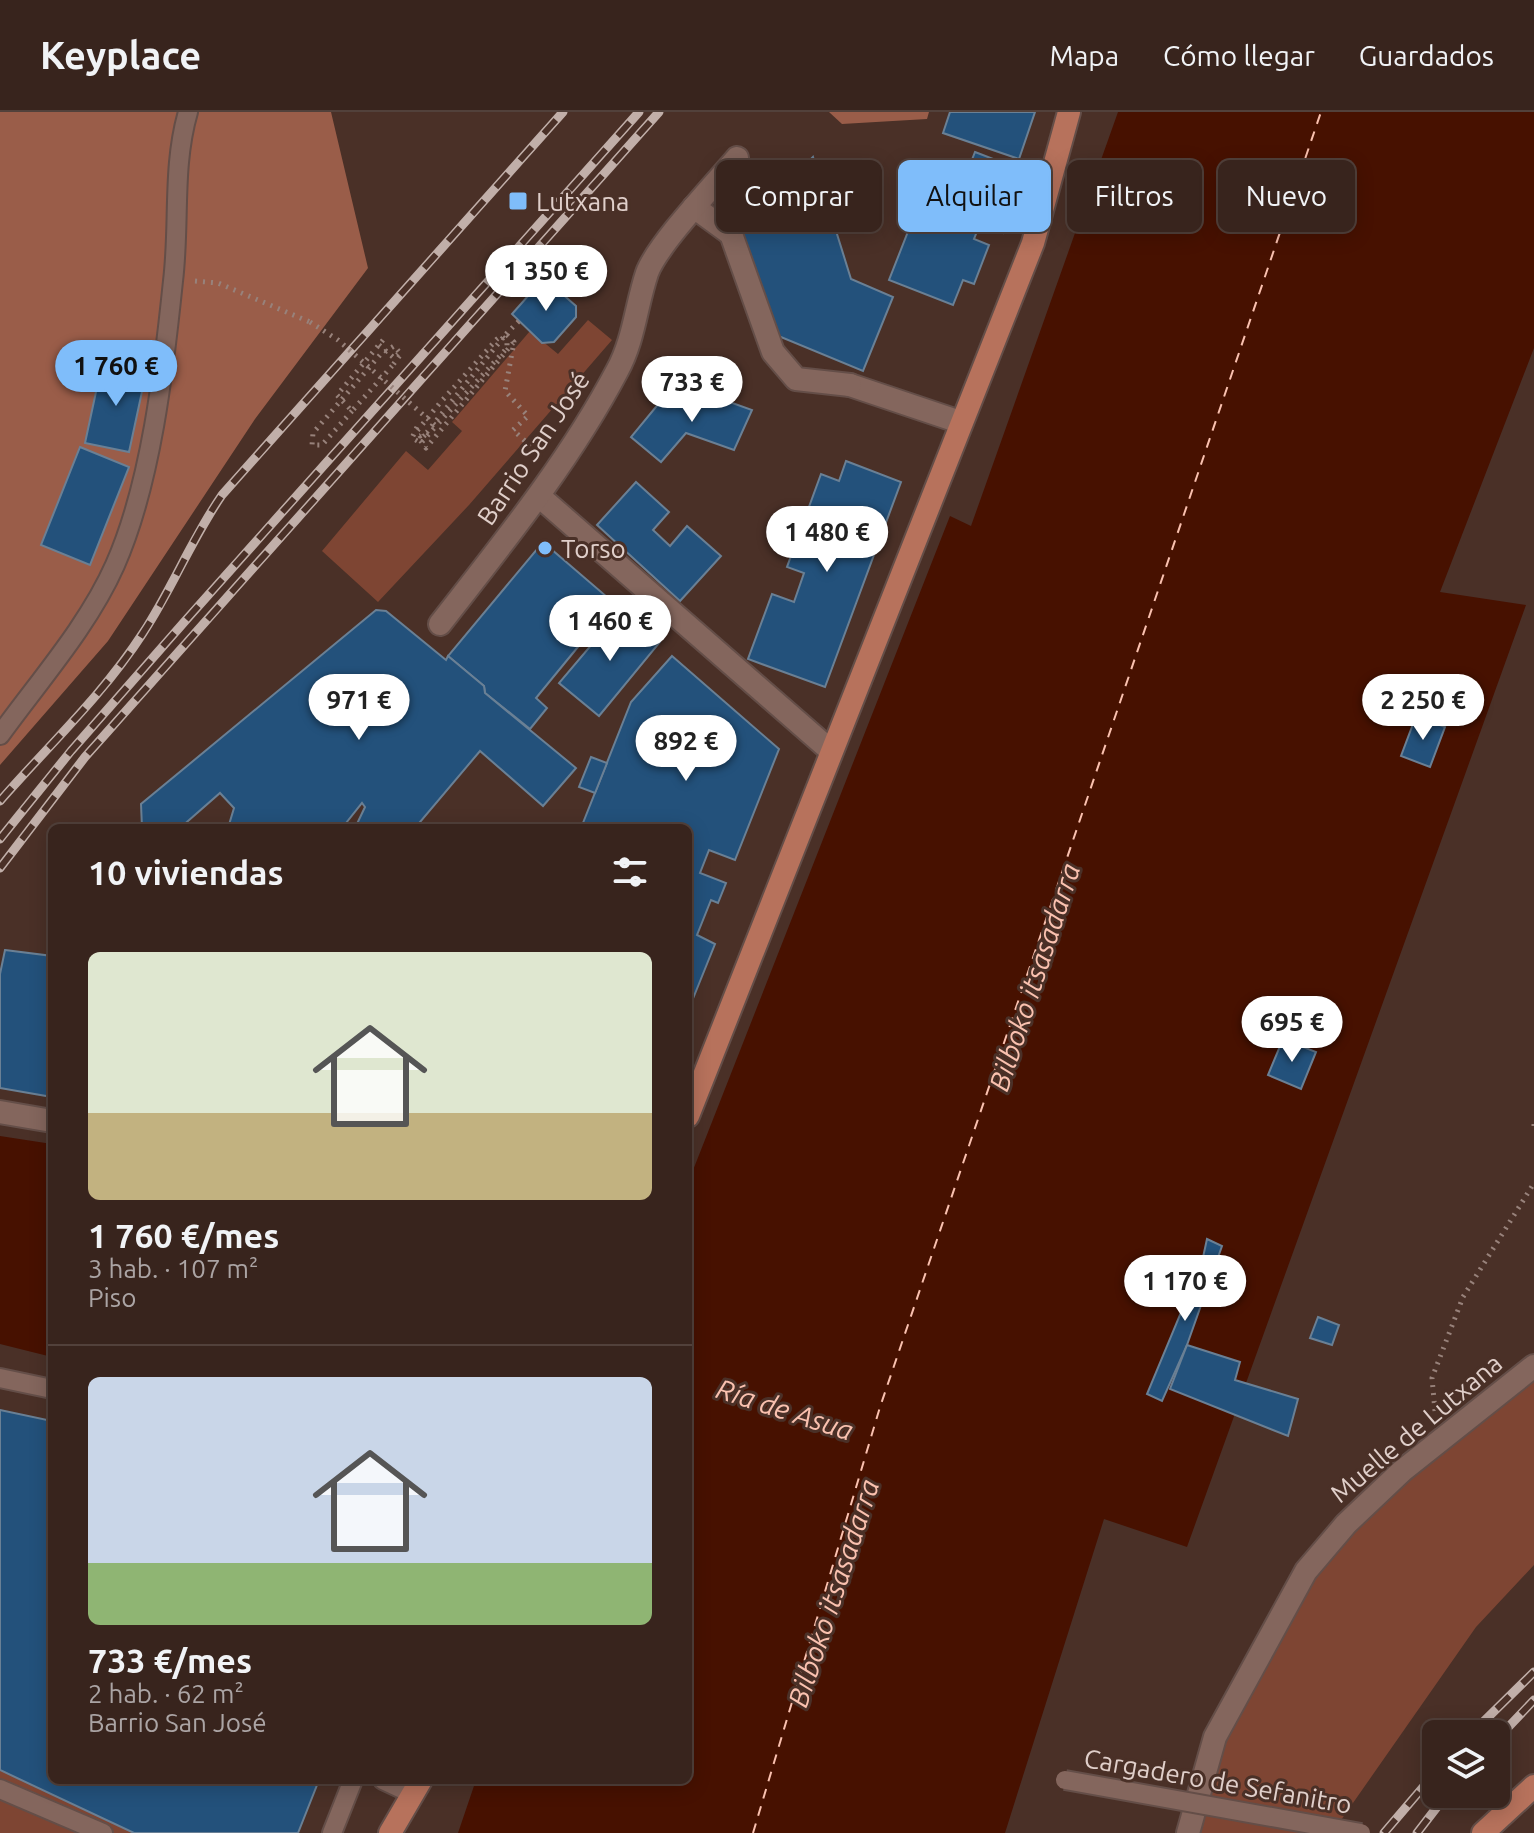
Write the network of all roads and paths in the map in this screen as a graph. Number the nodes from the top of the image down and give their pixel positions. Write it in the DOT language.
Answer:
graph roads {
  1 [pos="188,112"];
  2 [pos="1069,112"];
  3 [pos="737,158"];
  4 [pos="694,207"];
  5 [pos="174,279"];
  6 [pos="519,321"];
  7 [pos="506,334"];
  8 [pos="514,342"];
  9 [pos="398,354"];
  10 [pos="371,367"];
  11 [pos="352,411"];
  12 [pos="428,416"];
  13 [pos="960,422"];
  14 [pos="436,426"];
  15 [pos="427,432"];
  16 [pos="556,470"];
  17 [pos="539,496"];
  18 [pos="440,624"];
  19 [pos="0,735"];
  20 [pos="831,751"];
  21 [pos="692,1106"];
  22 [pos="0,1112"];
  23 [pos="48,1120"];
  24 [pos="1534,1124"];
  25 [pos="1534,1131"];
  26 [pos="1534,1183"];
  27 [pos="1534,1366"];
  28 [pos="0,1378"];
  29 [pos="48,1388"];
  30 [pos="1439,1442"];
  31 [pos="1065,1780"];
  32 [pos="351,1784"];
  33 [pos="429,1784"];
  34 [pos="1534,1786"];
  35 [pos="417,1787"];
  36 [pos="0,1789"];
  37 [pos="103,1833"];
  38 [pos="332,1833"];
  39 [pos="390,1833"];
  40 [pos="408,1833"];
  41 [pos="1188,1833"];
  42 [pos="1361,1833"];
  43 [pos="1483,1833"];
  1 -- 5 [label="lane"];
  2 -- 13 [label="main road"];
  3 -- 4 [label="street, Barrio San José"];
  4 -- 13 [label="street"];
  4 -- 16 [label="street, Barrio San José"];
  5 -- 10 [label="path, bridge"];
  5 -- 19 [label="lane"];
  6 -- 7 [label="path"];
  7 -- 8 [label="path"];
  7 -- 15 [label="path"];
  8 -- 15 [label="path"];
  8 -- 16 [label="path"];
  9 -- 11 [label="path"];
  10 -- 11 [label="path, bridge"];
  10 -- 11 [label="path, bridge"];
  10 -- 14 [label="path, bridge"];
  12 -- 14 [label="path, bridge"];
  12 -- 14 [label="path, bridge"];
  12 -- 15 [label="path"];
  13 -- 20 [label="main road"];
  16 -- 17 [label="street, Barrio San José"];
  17 -- 18 [label="street, Barrio San José"];
  17 -- 20 [label="street"];
  20 -- 21 [label="main road"];
  22 -- 23 [label="street"];
  24 -- 25 [label="path"];
  26 -- 30 [label="path"];
  27 -- 30 [label="street, Muelle de Lutxana"];
  28 -- 29 [label="lane"];
  30 -- 41 [label="street, Muelle de Lutxana"];
  31 -- 42 [label="lane, Cargadero de Sefanitro, bridge"];
  32 -- 38 [label="lane"];
  33 -- 40 [label="main road"];
  34 -- 43 [label="main road"];
  35 -- 39 [label="main road"];
  36 -- 37 [label="lane"];
}
